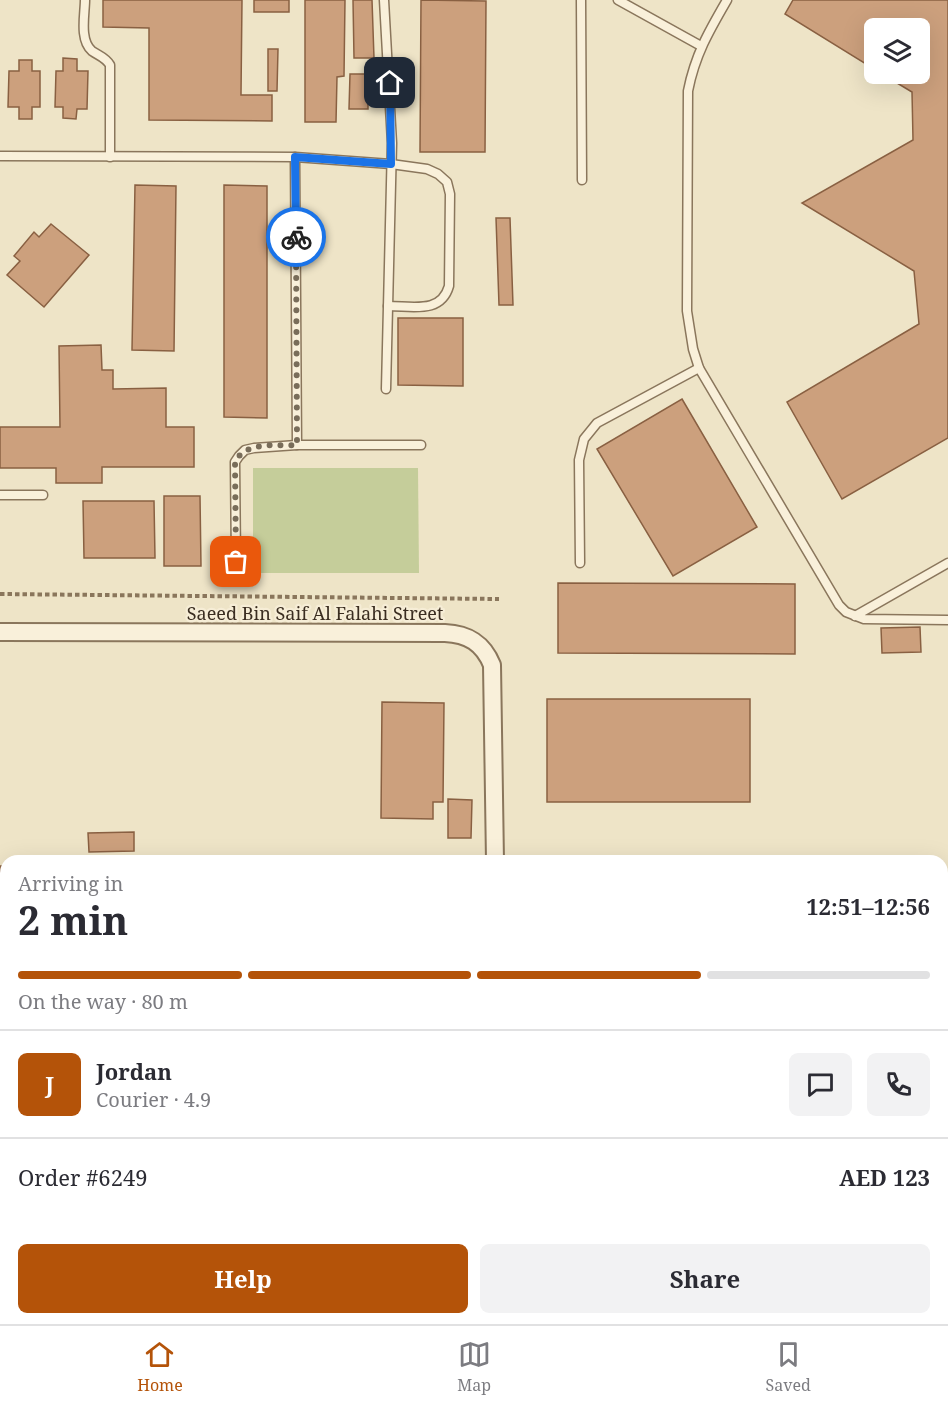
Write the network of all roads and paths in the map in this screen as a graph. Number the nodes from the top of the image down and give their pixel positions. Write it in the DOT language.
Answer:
graph roads {
  1 [pos="85,0"];
  2 [pos="384,0"];
  3 [pos="581,0"];
  4 [pos="618,0"];
  5 [pos="727,0"];
  6 [pos="701,46"];
  7 [pos="0,156"];
  8 [pos="110,157"];
  9 [pos="295,157"];
  10 [pos="391,164"];
  11 [pos="582,180"];
  12 [pos="388,306"];
  13 [pos="699,368"];
  14 [pos="386,389"];
  15 [pos="297,445"];
  16 [pos="421,446"];
  17 [pos="0,495"];
  18 [pos="43,495"];
  19 [pos="236,562"];
  20 [pos="580,563"];
  21 [pos="948,563"];
  22 [pos="0,594"];
  23 [pos="498,599"];
  24 [pos="855,616"];
  25 [pos="948,620"];
  26 [pos="0,632"];
  27 [pos="495,855"];
  1 -- 8 [label="lane"];
  2 -- 10 [label="lane"];
  3 -- 11 [label="lane"];
  4 -- 6 [label="lane"];
  5 -- 6 [label="lane"];
  6 -- 13 [label="lane"];
  7 -- 8 [label="lane"];
  8 -- 9 [label="lane"];
  9 -- 10 [label="lane"];
  9 -- 15 [label="lane"];
  10 -- 12 [label="lane"];
  10 -- 12 [label="lane"];
  12 -- 14 [label="lane"];
  13 -- 20 [label="lane"];
  13 -- 24 [label="lane"];
  15 -- 16 [label="lane"];
  15 -- 19 [label="lane"];
  17 -- 18 [label="lane"];
  21 -- 24 [label="lane"];
  22 -- 23 [label="path"];
  24 -- 25 [label="lane"];
  26 -- 27 [label="street, Saeed Bin Saif Al Falahi Street"];
}
